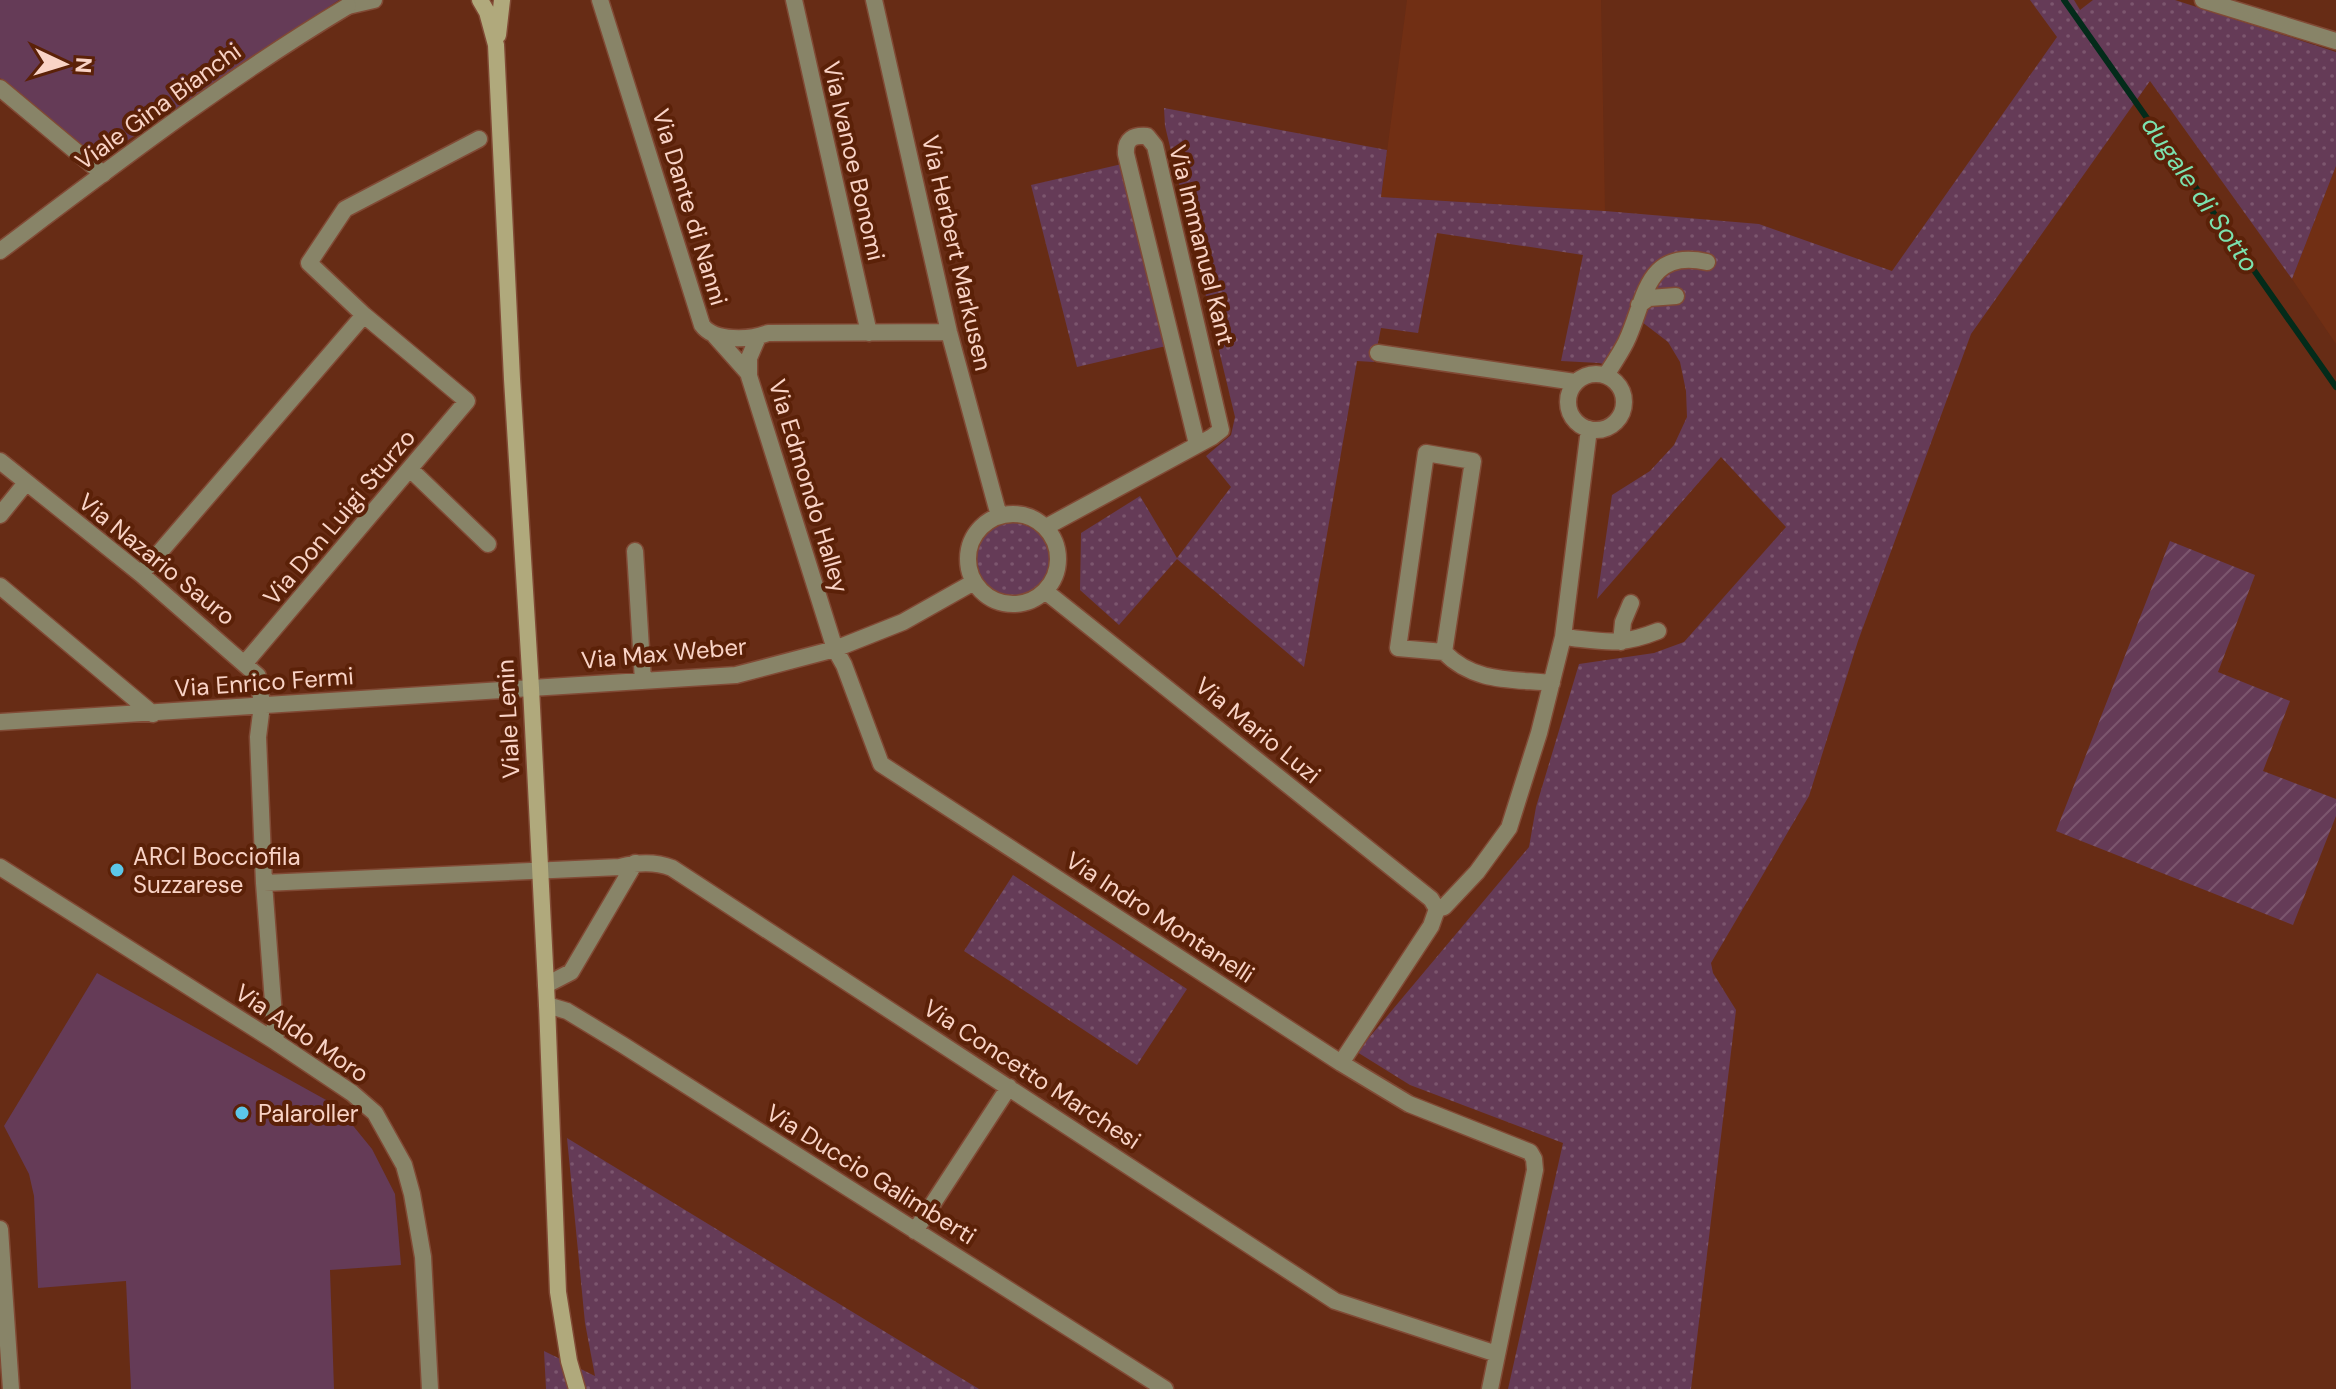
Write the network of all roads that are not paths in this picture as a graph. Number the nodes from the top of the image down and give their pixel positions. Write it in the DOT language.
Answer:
graph roads {
  1 [pos="374,0"];
  2 [pos="480,0"];
  3 [pos="502,0"];
  4 [pos="600,0"];
  5 [pos="794,0"];
  6 [pos="874,0"];
  7 [pos="2203,0"];
  8 [pos="353,3"];
  9 [pos="2336,41"];
  10 [pos="496,45"];
  11 [pos="0,88"];
  12 [pos="479,139"];
  13 [pos="103,174"];
  14 [pos="0,251"];
  15 [pos="1707,262"];
  16 [pos="1676,296"];
  17 [pos="1639,305"];
  18 [pos="364,315"];
  19 [pos="949,332"];
  20 [pos="869,333"];
  21 [pos="715,336"];
  22 [pos="758,337"];
  23 [pos="1378,353"];
  24 [pos="748,373"];
  25 [pos="1606,375"];
  26 [pos="1575,382"];
  27 [pos="1589,429"];
  28 [pos="1197,444"];
  29 [pos="0,461"];
  30 [pos="411,470"];
  31 [pos="25,484"];
  32 [pos="0,515"];
  33 [pos="999,516"];
  34 [pos="1046,527"];
  35 [pos="488,544"];
  36 [pos="635,551"];
  37 [pos="141,574"];
  38 [pos="974,582"];
  39 [pos="0,586"];
  40 [pos="1045,591"];
  41 [pos="1631,603"];
  42 [pos="1658,631"];
  43 [pos="1563,637"];
  44 [pos="1621,642"];
  45 [pos="835,649"];
  46 [pos="1444,652"];
  47 [pos="245,663"];
  48 [pos="643,681"];
  49 [pos="1552,683"];
  50 [pos="531,688"];
  51 [pos="262,705"];
  52 [pos="153,714"];
  53 [pos="0,722"];
  54 [pos="635,863"];
  55 [pos="0,867"];
  56 [pos="539,871"];
  57 [pos="264,883"];
  58 [pos="1437,909"];
  59 [pos="546,985"];
  60 [pos="547,1005"];
  61 [pos="276,1042"];
  62 [pos="1341,1063"];
  63 [pos="1009,1087"];
  64 [pos="0,1229"];
  65 [pos="915,1231"];
  66 [pos="1497,1354"];
  67 [pos="11,1389"];
  68 [pos="430,1389"];
  69 [pos="577,1389"];
  70 [pos="1165,1389"];
  71 [pos="1490,1389"];
  1 -- 8 [label="street, Viale Gina Bianchi"];
  2 -- 10 [label="main road, Viale Lenin"];
  3 -- 10 [label="main road, Viale Lenin"];
  4 -- 21 [label="street, Via Dante di Nanni"];
  5 -- 20 [label="street, Via Ivanoe Bonomi"];
  6 -- 19 [label="street, Via Herbert Markusen"];
  7 -- 9 [label="street"];
  8 -- 13 [label="street, Viale Gina Bianchi"];
  10 -- 50 [label="main road, Viale Lenin"];
  11 -- 13 [label="street"];
  12 -- 18 [label="street"];
  13 -- 14 [label="street, Viale Gina Bianchi"];
  15 -- 17 [label="street"];
  16 -- 17 [label="street"];
  17 -- 25 [label="street"];
  18 -- 30 [label="street, Via Don Luigi Sturzo"];
  18 -- 37 [label="street"];
  19 -- 20 [label="street, Via Dante di Nanni"];
  19 -- 33 [label="street, Via Herbert Markusen"];
  20 -- 22 [label="street, Via Dante di Nanni"];
  21 -- 22 [label="street, Via Dante di Nanni"];
  21 -- 24 [label="street"];
  22 -- 24 [label="street, Via Edmondo Halley"];
  23 -- 26 [label="street"];
  24 -- 45 [label="street, Via Edmondo Halley"];
  25 -- 26 [label="street"];
  25 -- 27 [label="street"];
  26 -- 27 [label="street"];
  27 -- 43 [label="street"];
  28 -- 28 [label="street, Via Immanuel Kant"];
  28 -- 34 [label="street, Via Immanuel Kant"];
  29 -- 31 [label="street, Via Nazario Sauro"];
  30 -- 35 [label="street"];
  30 -- 47 [label="street, Via Don Luigi Sturzo"];
  31 -- 32 [label="street"];
  31 -- 37 [label="street, Via Nazario Sauro"];
  33 -- 34 [label="street"];
  33 -- 38 [label="street"];
  34 -- 40 [label="street"];
  36 -- 48 [label="street"];
  37 -- 47 [label="street, Via Nazario Sauro"];
  38 -- 40 [label="street"];
  38 -- 45 [label="street, Via Max Weber"];
  39 -- 52 [label="street"];
  40 -- 58 [label="street, Via Mario Luzi"];
  41 -- 44 [label="street"];
  42 -- 44 [label="street"];
  43 -- 44 [label="street"];
  43 -- 49 [label="street"];
  45 -- 48 [label="street, Via Max Weber"];
  45 -- 62 [label="street, Via Indro Montanelli"];
  46 -- 46 [label="street"];
  46 -- 49 [label="street"];
  47 -- 51 [label="street, Via Nazario Sauro"];
  48 -- 50 [label="street, Via Max Weber"];
  49 -- 58 [label="street"];
  50 -- 51 [label="street, Via Enrico Fermi"];
  50 -- 56 [label="main road, Viale Lenin"];
  51 -- 52 [label="street, Via Enrico Fermi"];
  51 -- 57 [label="street"];
  52 -- 53 [label="street, Via Enrico Fermi"];
  54 -- 56 [label="street, Via Concetto Marchesi"];
  54 -- 59 [label="street"];
  54 -- 63 [label="street, Via Concetto Marchesi"];
  55 -- 61 [label="street, Via Aldo Moro"];
  56 -- 57 [label="street, Via Concetto Marchesi"];
  56 -- 59 [label="main road, Viale Lenin"];
  57 -- 61 [label="street"];
  58 -- 62 [label="street"];
  59 -- 60 [label="main road, Viale Lenin"];
  60 -- 65 [label="street, Via Duccio Galimberti"];
  60 -- 69 [label="main road, Viale Lenin"];
  61 -- 68 [label="street, Via Aldo Moro"];
  62 -- 66 [label="street, Via Indro Montanelli"];
  63 -- 65 [label="street"];
  63 -- 66 [label="street, Via Concetto Marchesi"];
  64 -- 67 [label="street"];
  65 -- 70 [label="street, Via Duccio Galimberti"];
  66 -- 71 [label="street"];
}
